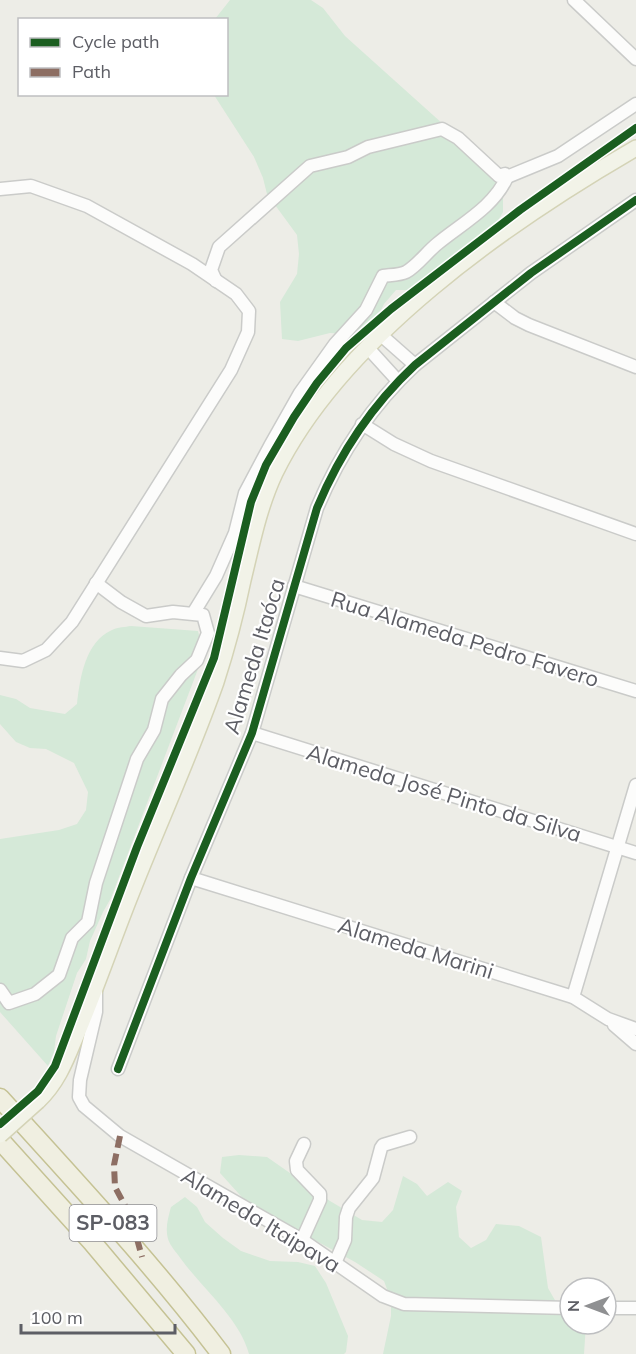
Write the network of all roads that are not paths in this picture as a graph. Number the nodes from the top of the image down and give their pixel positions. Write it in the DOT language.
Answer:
graph roads {
  1 [pos="573,0"];
  2 [pos="636,59"];
  3 [pos="636,104"];
  4 [pos="636,148"];
  5 [pos="507,177"];
  6 [pos="0,189"];
  7 [pos="636,200"];
  8 [pos="216,281"];
  9 [pos="494,302"];
  10 [pos="381,335"];
  11 [pos="368,348"];
  12 [pos="415,365"];
  13 [pos="636,367"];
  14 [pos="398,381"];
  15 [pos="362,424"];
  16 [pos="636,534"];
  17 [pos="96,583"];
  18 [pos="294,586"];
  19 [pos="194,612"];
  20 [pos="0,658"];
  21 [pos="636,691"];
  22 [pos="252,733"];
  23 [pos="636,785"];
  24 [pos="618,848"];
  25 [pos="636,853"];
  26 [pos="191,878"];
  27 [pos="96,988"];
  28 [pos="0,990"];
  29 [pos="573,997"];
  30 [pos="608,1019"];
  31 [pos="636,1029"];
  32 [pos="636,1044"];
  33 [pos="118,1069"];
  34 [pos="0,1098"];
  35 [pos="0,1135"];
  36 [pos="410,1137"];
  37 [pos="0,1140"];
  38 [pos="304,1144"];
  39 [pos="302,1240"];
  40 [pos="335,1263"];
  41 [pos="558,1308"];
  42 [pos="618,1308"];
  43 [pos="636,1308"];
  44 [pos="186,1354"];
  45 [pos="221,1354"];
  1 -- 2 [label="street"];
  3 -- 5 [label="street"];
  4 -- 10 [label="main road"];
  5 -- 8 [label="street"];
  5 -- 19 [label="street"];
  6 -- 8 [label="street"];
  7 -- 9 [label="street, Alameda Itaóca"];
  8 -- 17 [label="street"];
  9 -- 12 [label="street, Alameda Itaóca"];
  9 -- 13 [label="street"];
  10 -- 11 [label="main road"];
  10 -- 12 [label="street"];
  11 -- 14 [label="street"];
  11 -- 27 [label="main road"];
  12 -- 14 [label="street, Alameda Itaóca"];
  14 -- 15 [label="street, Alameda Itaóca"];
  15 -- 16 [label="street"];
  15 -- 18 [label="street, Alameda Itaóca"];
  17 -- 19 [label="street"];
  17 -- 20 [label="street"];
  18 -- 21 [label="street, Rua Alameda Pedro Favero"];
  18 -- 22 [label="street, Alameda Itaóca"];
  19 -- 28 [label="street"];
  22 -- 24 [label="street, Alameda José Pinto da Silva"];
  22 -- 26 [label="street, Alameda Itaóca"];
  23 -- 24 [label="street"];
  24 -- 25 [label="street, Alameda José Pinto da Silva"];
  24 -- 29 [label="street"];
  26 -- 29 [label="street, Alameda Marini"];
  26 -- 33 [label="street, Alameda Itaóca"];
  27 -- 35 [label="main road, bridge"];
  27 -- 39 [label="street, Alameda Itaipava"];
  29 -- 30 [label="street, Alameda Marini"];
  30 -- 31 [label="street, Alameda Marini"];
  30 -- 32 [label="street"];
  34 -- 45 [label="highway, SP-083"];
  36 -- 40 [label="street"];
  37 -- 44 [label="highway, SP-083"];
  38 -- 39 [label="street"];
  39 -- 40 [label="street, Alameda Itaipava"];
  40 -- 41 [label="street, Alameda Itaipava"];
  42 -- 43 [label="street"];
}
